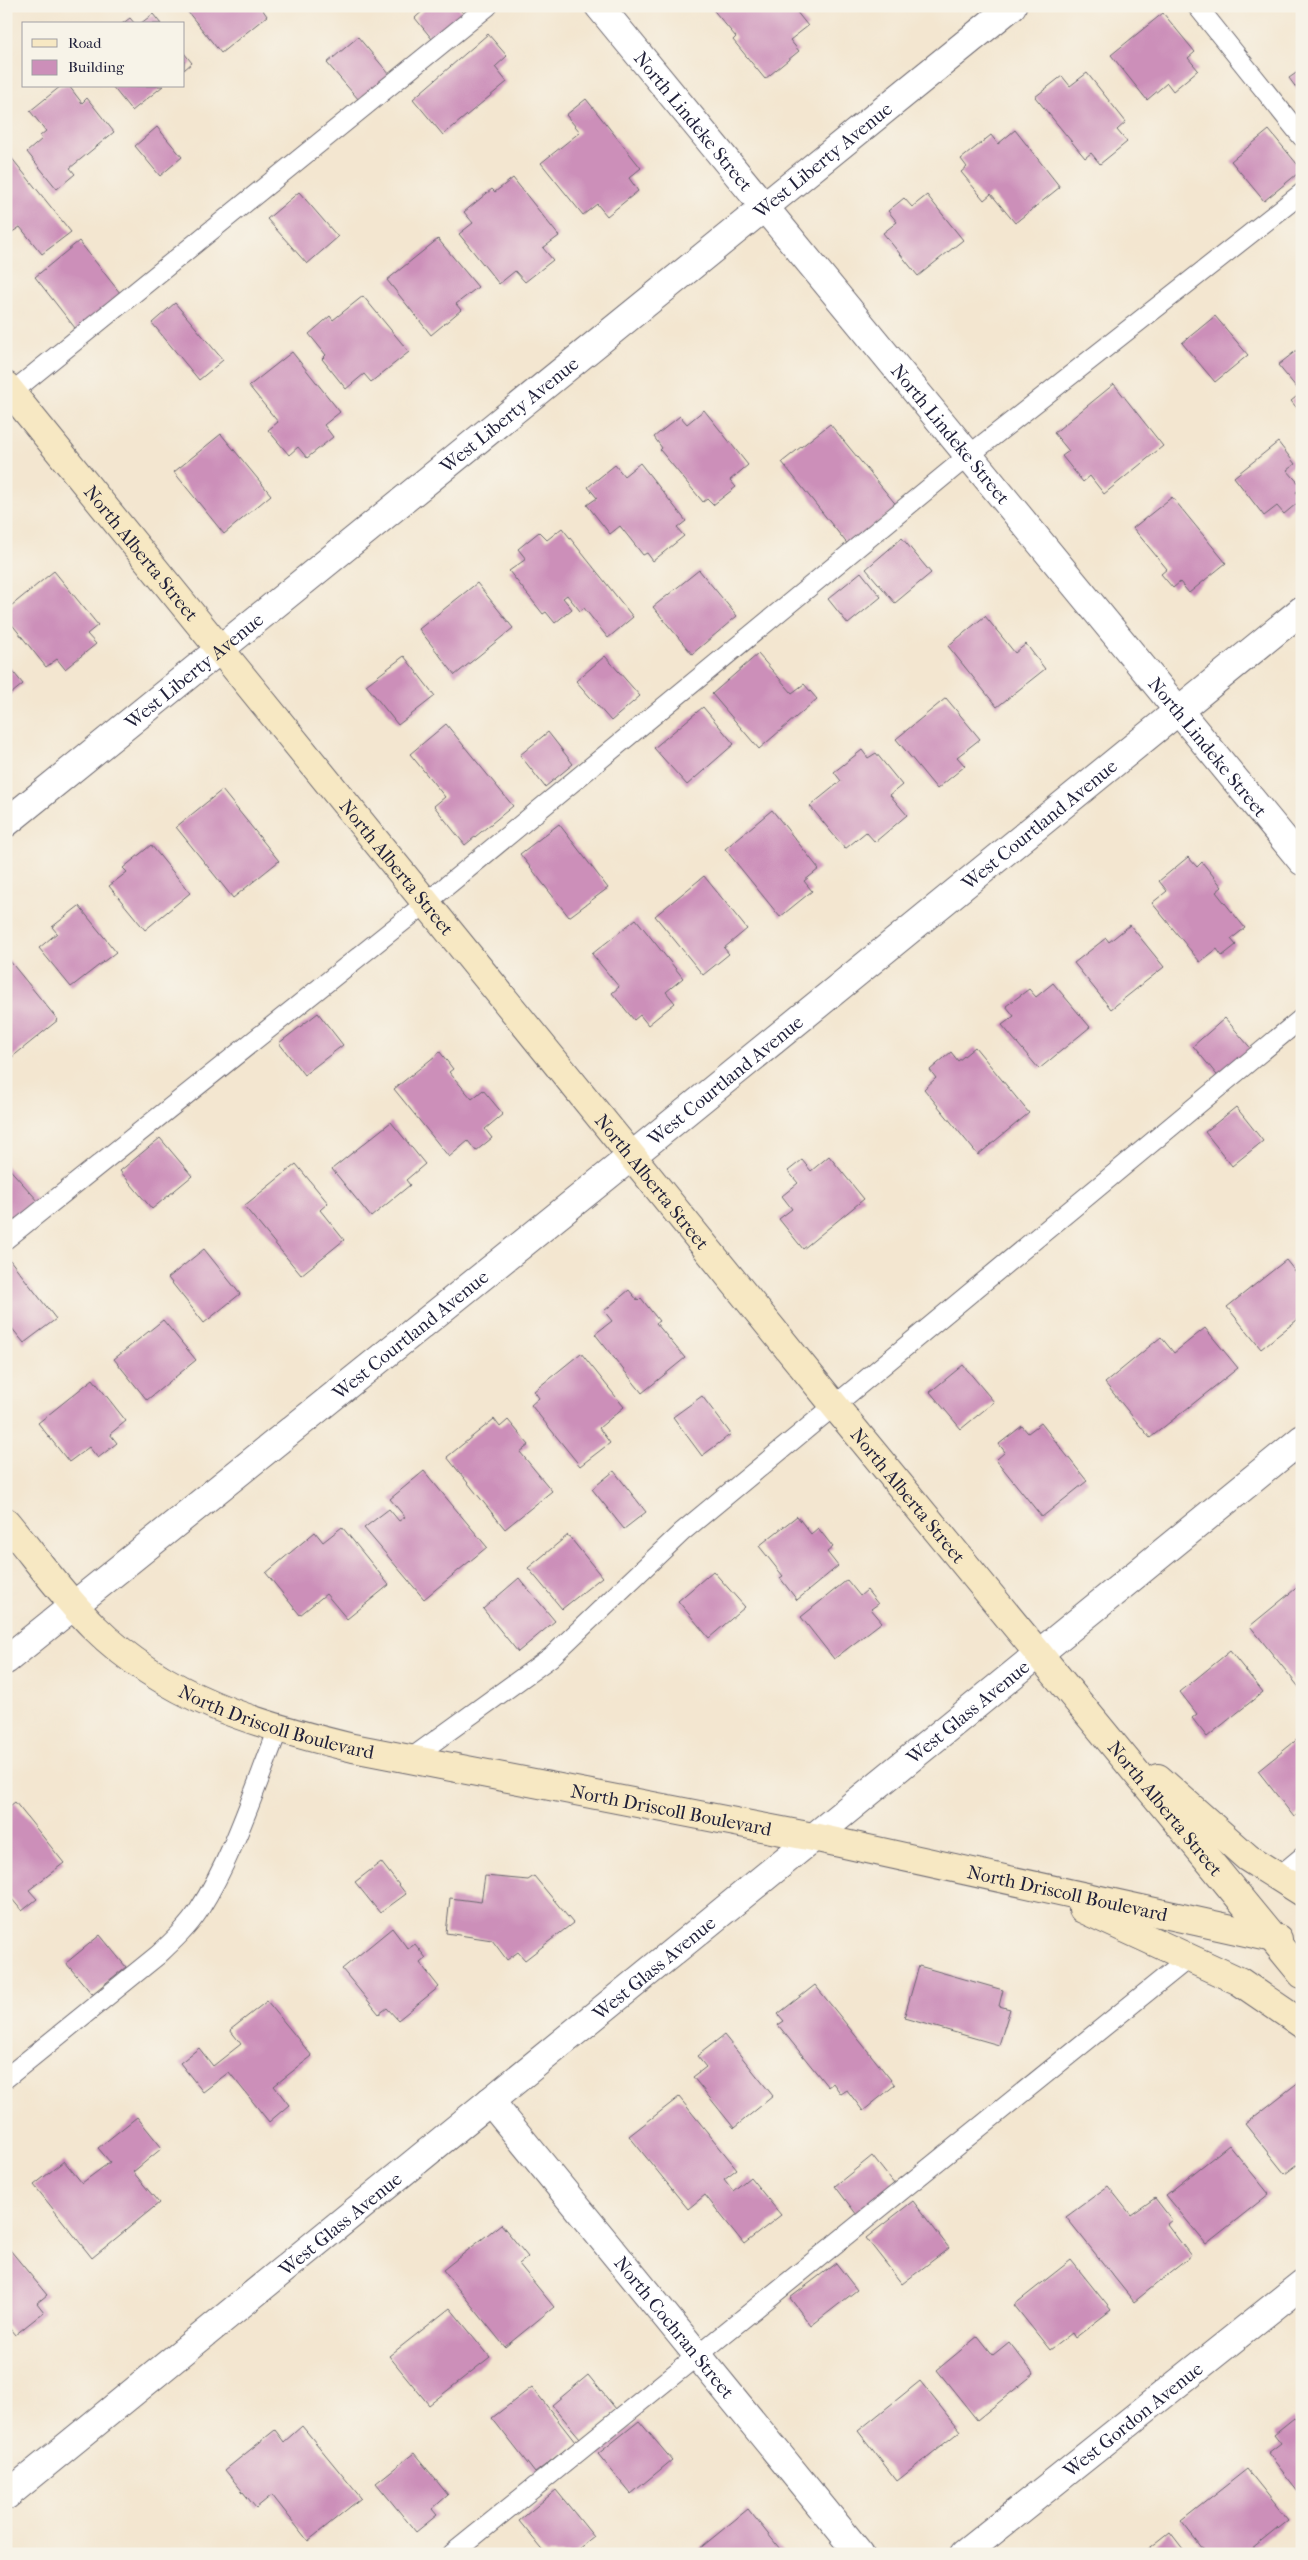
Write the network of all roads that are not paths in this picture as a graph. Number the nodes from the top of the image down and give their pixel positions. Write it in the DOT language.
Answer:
graph roads {
  1 [pos="488,6"];
  2 [pos="599,6"];
  3 [pos="1012,6"];
  4 [pos="1197,6"];
  5 [pos="1302,137"];
  6 [pos="1302,192"];
  7 [pos="763,208"];
  8 [pos="8,392"];
  9 [pos="968,456"];
  10 [pos="1302,610"];
  11 [pos="220,650"];
  12 [pos="1180,710"];
  13 [pos="6,823"];
  14 [pos="1302,861"];
  15 [pos="426,903"];
  16 [pos="1302,1018"];
  17 [pos="632,1155"];
  18 [pos="6,1239"];
  19 [pos="834,1404"];
  20 [pos="1302,1439"];
  21 [pos="6,1522"];
  22 [pos="74,1605"];
  23 [pos="1039,1652"];
  24 [pos="6,1660"];
  25 [pos="1094,1721"];
  26 [pos="278,1730"];
  27 [pos="410,1759"];
  28 [pos="814,1837"];
  29 [pos="1302,1857"];
  30 [pos="1278,1877"];
  31 [pos="1032,1886"];
  32 [pos="1302,1892"];
  33 [pos="1272,1938"];
  34 [pos="1302,1944"];
  35 [pos="1190,1957"];
  36 [pos="1302,1974"];
  37 [pos="1302,2024"];
  38 [pos="6,2078"];
  39 [pos="490,2101"];
  40 [pos="1302,2284"];
  41 [pos="697,2356"];
  42 [pos="6,2496"];
  43 [pos="452,2554"];
  44 [pos="860,2554"];
  45 [pos="964,2554"];
  1 -- 8 [label="lane"];
  2 -- 7 [label="street, North Lindeke Street"];
  3 -- 7 [label="street, West Liberty Avenue"];
  4 -- 5 [label="lane"];
  6 -- 9 [label="lane"];
  7 -- 9 [label="street, North Lindeke Street"];
  7 -- 11 [label="street, West Liberty Avenue"];
  8 -- 11 [label="main road, North Alberta Street"];
  9 -- 12 [label="street, North Lindeke Street"];
  9 -- 15 [label="lane"];
  10 -- 12 [label="street, West Courtland Avenue"];
  11 -- 13 [label="street, West Liberty Avenue"];
  11 -- 15 [label="main road, North Alberta Street"];
  12 -- 14 [label="street, North Lindeke Street"];
  12 -- 17 [label="street, West Courtland Avenue"];
  15 -- 17 [label="main road, North Alberta Street"];
  15 -- 18 [label="lane"];
  16 -- 19 [label="lane"];
  17 -- 19 [label="main road, North Alberta Street"];
  17 -- 22 [label="street, West Courtland Avenue"];
  19 -- 23 [label="main road, North Alberta Street"];
  19 -- 27 [label="lane"];
  20 -- 23 [label="street, West Glass Avenue"];
  21 -- 22 [label="main road"];
  22 -- 24 [label="street, West Courtland Avenue"];
  22 -- 26 [label="main road, North Driscoll Boulevard"];
  23 -- 25 [label="main road, North Alberta Street"];
  23 -- 28 [label="street, West Glass Avenue"];
  25 -- 30 [label="main road"];
  25 -- 33 [label="main road, North Alberta Street"];
  26 -- 27 [label="main road, North Driscoll Boulevard"];
  26 -- 38 [label="lane"];
  27 -- 28 [label="main road, North Driscoll Boulevard"];
  28 -- 31 [label="main road, North Driscoll Boulevard"];
  28 -- 39 [label="street, West Glass Avenue"];
  29 -- 30 [label="lane"];
  30 -- 32 [label="main road"];
  31 -- 33 [label="main road, North Driscoll Boulevard"];
  31 -- 35 [label="main road"];
  33 -- 34 [label="main road, North Driscoll Boulevard"];
  33 -- 36 [label="main road, North Alberta Street"];
  35 -- 37 [label="main road"];
  35 -- 41 [label="lane"];
  39 -- 41 [label="street, North Cochran Street"];
  39 -- 42 [label="street, West Glass Avenue"];
  40 -- 45 [label="street, West Gordon Avenue"];
  41 -- 43 [label="lane"];
  41 -- 44 [label="street, North Cochran Street"];
}
